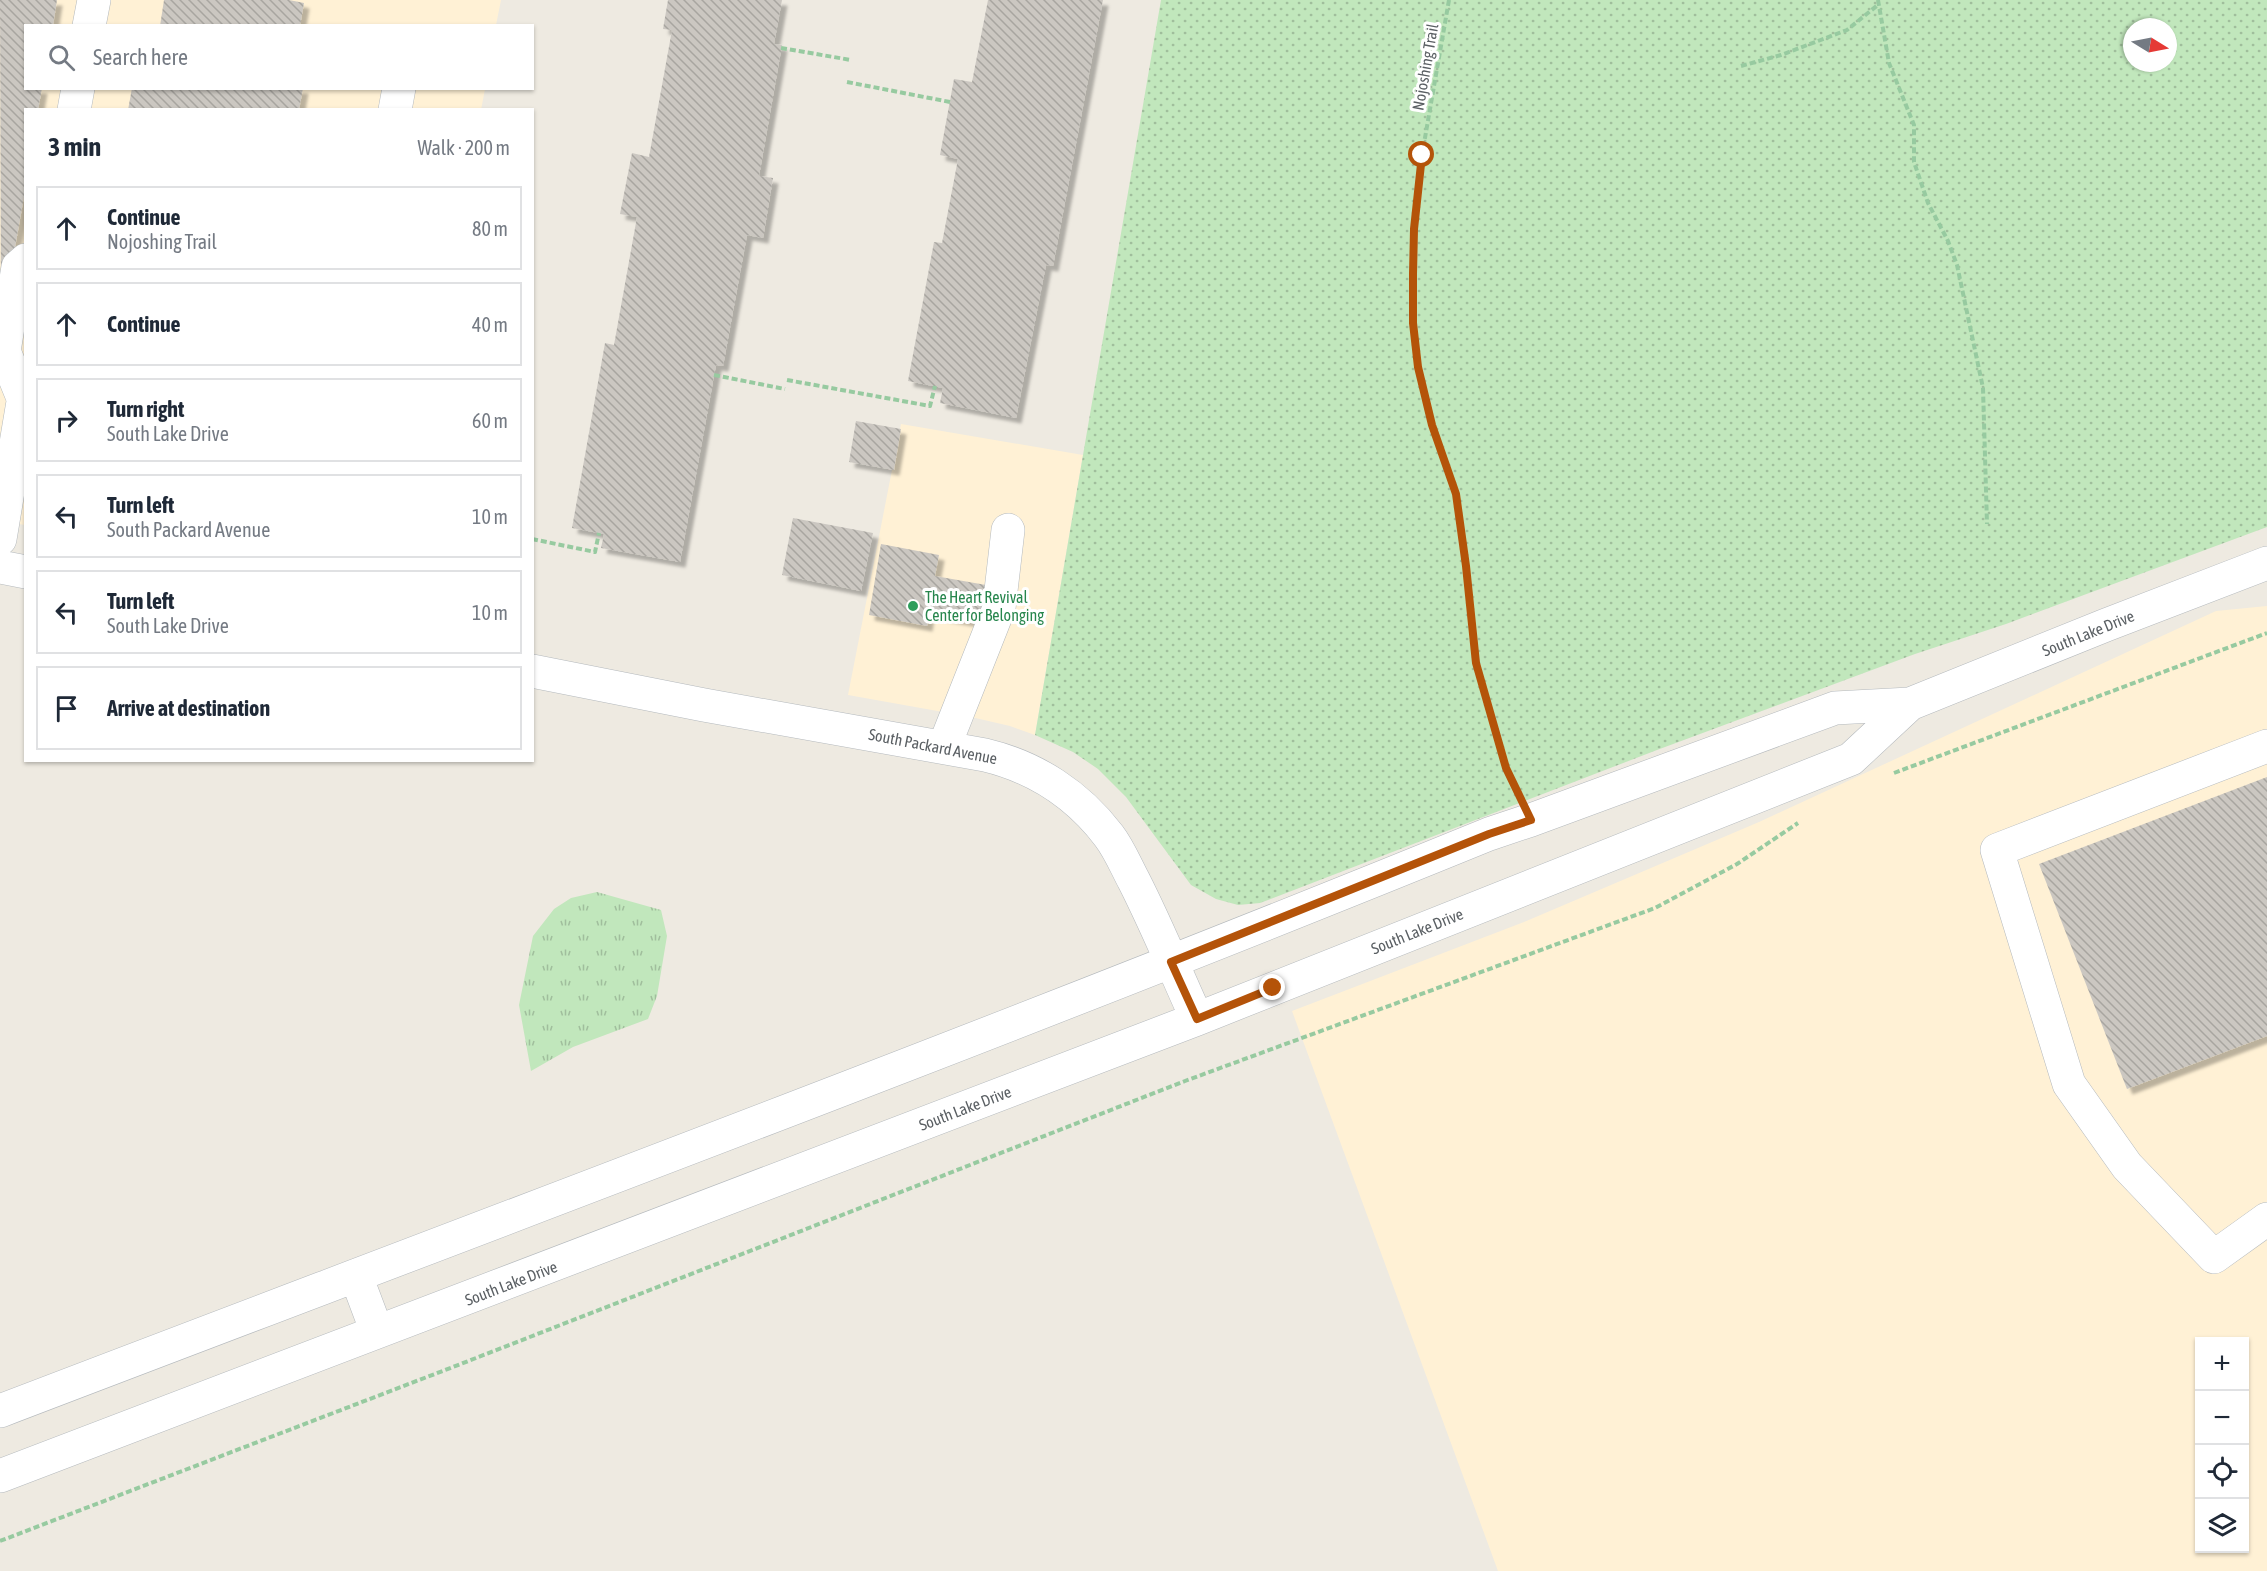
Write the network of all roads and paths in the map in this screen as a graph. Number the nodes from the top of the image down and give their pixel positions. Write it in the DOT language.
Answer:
graph roads {
  1 [pos="94,0"];
  2 [pos="1449,0"];
  3 [pos="1879,2"];
  4 [pos="89,24"];
  5 [pos="781,48"];
  6 [pos="851,60"];
  7 [pos="1741,66"];
  8 [pos="847,81"];
  9 [pos="78,90"];
  10 [pos="399,90"];
  11 [pos="950,102"];
  12 [pos="74,108"];
  13 [pos="395,108"];
  14 [pos="24,262"];
  15 [pos="714,375"];
  16 [pos="787,380"];
  17 [pos="934,386"];
  18 [pos="785,389"];
  19 [pos="24,391"];
  20 [pos="1987,524"];
  21 [pos="1008,530"];
  22 [pos="598,533"];
  23 [pos="0,539"];
  24 [pos="534,539"];
  25 [pos="2267,563"];
  26 [pos="0,567"];
  27 [pos="24,572"];
  28 [pos="2267,633"];
  29 [pos="534,671"];
  30 [pos="1910,704"];
  31 [pos="2267,746"];
  32 [pos="944,747"];
  33 [pos="1891,774"];
  34 [pos="1531,820"];
  35 [pos="1802,820"];
  36 [pos="1171,962"];
  37 [pos="1197,1019"];
  38 [pos="2267,1219"];
  39 [pos="356,1276"];
  40 [pos="377,1332"];
  41 [pos="0,1411"];
  42 [pos="0,1476"];
  43 [pos="0,1540"];
  1 -- 4 [label="street"];
  2 -- 34 [label="path, Nojoshing Trail"];
  3 -- 7 [label="path"];
  3 -- 20 [label="path"];
  5 -- 6 [label="path"];
  8 -- 11 [label="path"];
  9 -- 12 [label="street"];
  10 -- 13 [label="street"];
  14 -- 19 [label="street"];
  15 -- 18 [label="path"];
  16 -- 17 [label="path"];
  19 -- 23 [label="street"];
  21 -- 32 [label="street"];
  22 -- 24 [label="path"];
  25 -- 30 [label="street, South Lake Drive"];
  26 -- 27 [label="street"];
  28 -- 33 [label="path"];
  29 -- 32 [label="street, South Packard Avenue"];
  30 -- 34 [label="street, South Lake Drive"];
  30 -- 37 [label="street, South Lake Drive"];
  31 -- 38 [label="street"];
  32 -- 36 [label="street, South Packard Avenue"];
  34 -- 36 [label="street, South Lake Drive"];
  35 -- 43 [label="path"];
  36 -- 37 [label="street, South Packard Avenue"];
  36 -- 39 [label="street, South Lake Drive"];
  37 -- 40 [label="street, South Lake Drive"];
  39 -- 40 [label="street"];
  39 -- 41 [label="street, South Lake Drive"];
  40 -- 42 [label="street, South Lake Drive"];
}
